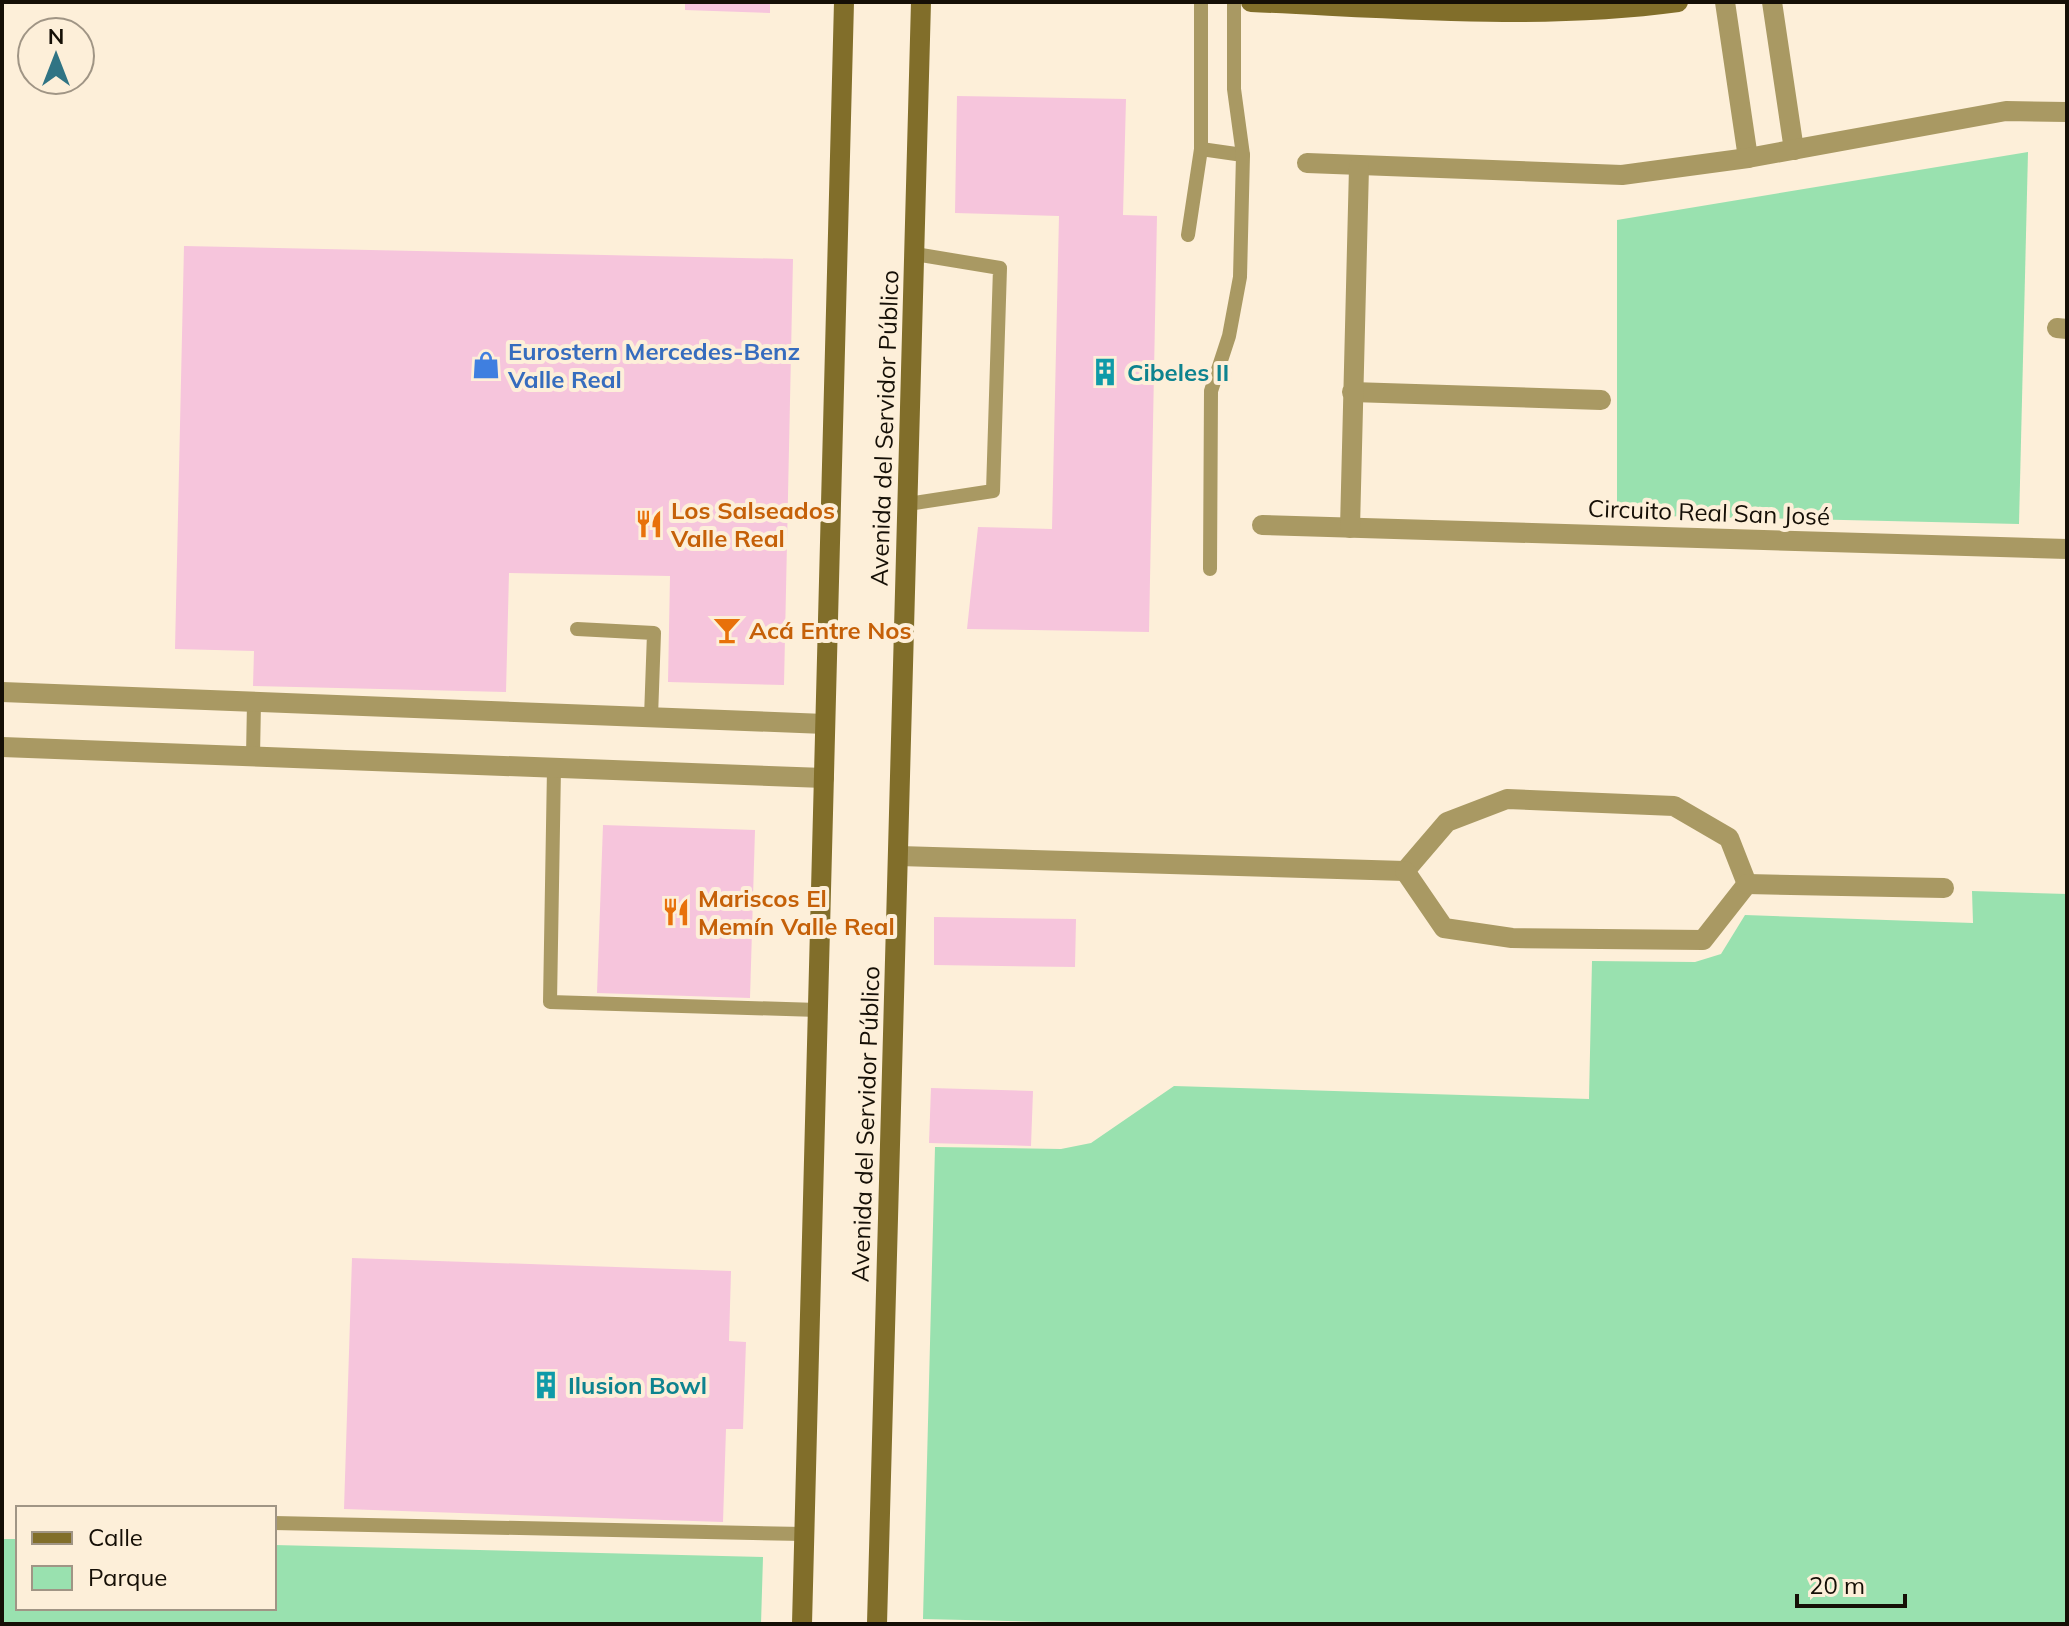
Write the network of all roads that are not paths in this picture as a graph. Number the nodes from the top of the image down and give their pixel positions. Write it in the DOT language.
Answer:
graph roads {
  1 [pos="844,2"];
  2 [pos="921,2"];
  3 [pos="1201,2"];
  4 [pos="1234,2"];
  5 [pos="1251,2"];
  6 [pos="1678,2"];
  7 [pos="1725,2"];
  8 [pos="1772,2"];
  9 [pos="2067,112"];
  10 [pos="1201,149"];
  11 [pos="1794,150"];
  12 [pos="1243,155"];
  13 [pos="1748,158"];
  14 [pos="1307,163"];
  15 [pos="1359,167"];
  16 [pos="1188,235"];
  17 [pos="915,254"];
  18 [pos="1352,392"];
  19 [pos="1601,400"];
  20 [pos="908,504"];
  21 [pos="1262,525"];
  22 [pos="1350,528"];
  23 [pos="2067,549"];
  24 [pos="1210,569"];
  25 [pos="577,629"];
  26 [pos="2,692"];
  27 [pos="254,702"];
  28 [pos="651,717"];
  29 [pos="825,724"];
  30 [pos="2,747"];
  31 [pos="253,756"];
  32 [pos="554,768"];
  33 [pos="824,778"];
  34 [pos="899,856"];
  35 [pos="1405,871"];
  36 [pos="1747,884"];
  37 [pos="1944,888"];
  38 [pos="818,1010"];
  39 [pos="276,1523"];
  40 [pos="804,1534"];
  41 [pos="802,1624"];
  42 [pos="877,1624"];
  1 -- 29 [label="street, Avenida del Servidor Público"];
  2 -- 17 [label="street, Avenida del Servidor Público"];
  3 -- 10 [label="lane"];
  4 -- 12 [label="lane"];
  5 -- 6 [label="street"];
  7 -- 13 [label="street"];
  8 -- 11 [label="street"];
  9 -- 11 [label="street"];
  10 -- 12 [label="lane"];
  10 -- 16 [label="lane"];
  11 -- 13 [label="street"];
  12 -- 24 [label="lane"];
  13 -- 15 [label="street"];
  14 -- 15 [label="street"];
  15 -- 18 [label="street"];
  17 -- 20 [label="street, Avenida del Servidor Público"];
  17 -- 20 [label="lane"];
  18 -- 19 [label="street"];
  18 -- 22 [label="street"];
  20 -- 34 [label="street, Avenida del Servidor Público"];
  21 -- 22 [label="street, Circuito Real San José"];
  22 -- 23 [label="street, Circuito Real San José"];
  25 -- 28 [label="lane"];
  26 -- 27 [label="street"];
  27 -- 28 [label="street"];
  27 -- 31 [label="lane"];
  28 -- 29 [label="street"];
  29 -- 33 [label="street, Avenida del Servidor Público"];
  30 -- 31 [label="street"];
  31 -- 32 [label="street"];
  32 -- 33 [label="street"];
  32 -- 38 [label="lane"];
  33 -- 38 [label="street, Avenida del Servidor Público"];
  34 -- 35 [label="street"];
  34 -- 42 [label="street, Avenida del Servidor Público"];
  35 -- 36 [label="street"];
  35 -- 36 [label="street"];
  36 -- 37 [label="street"];
  38 -- 40 [label="street, Avenida del Servidor Público"];
  39 -- 40 [label="lane"];
  40 -- 41 [label="street, Avenida del Servidor Público"];
}
